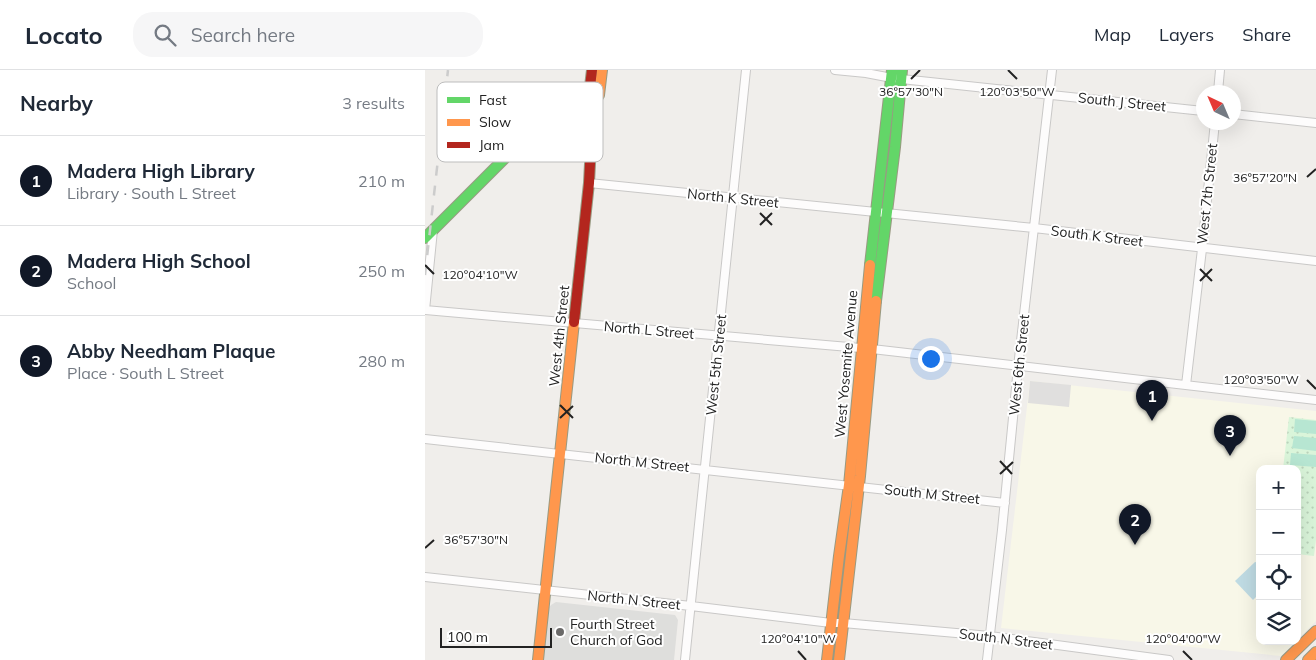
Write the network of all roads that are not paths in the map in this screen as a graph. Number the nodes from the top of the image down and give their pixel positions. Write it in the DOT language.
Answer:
graph roads {
  1 [pos="746,70"];
  2 [pos="835,70"];
  3 [pos="1052,70"];
  4 [pos="1220,70"];
  5 [pos="897,74"];
  6 [pos="1219,85"];
  7 [pos="1049,94"];
  8 [pos="1196,110"];
  9 [pos="1241,115"];
  10 [pos="1316,123"];
  11 [pos="1214,130"];
  12 [pos="502,162"];
  13 [pos="590,162"];
  14 [pos="589,183"];
  15 [pos="733,198"];
  16 [pos="882,212"];
  17 [pos="1034,228"];
  18 [pos="433,230"];
  19 [pos="425,238"];
  20 [pos="1202,248"];
  21 [pos="1316,261"];
  22 [pos="425,310"];
  23 [pos="574,324"];
  24 [pos="719,336"];
  25 [pos="867,349"];
  26 [pos="1018,367"];
  27 [pos="1186,385"];
  28 [pos="1316,400"];
  29 [pos="425,439"];
  30 [pos="560,454"];
  31 [pos="705,469"];
  32 [pos="854,486"];
  33 [pos="1005,503"];
  34 [pos="425,577"];
  35 [pos="545,590"];
  36 [pos="691,606"];
  37 [pos="831,623"];
  38 [pos="843,623"];
  39 [pos="1316,631"];
  40 [pos="990,636"];
  41 [pos="1316,652"];
  42 [pos="1155,659"];
  43 [pos="538,660"];
  44 [pos="685,660"];
  45 [pos="827,660"];
  46 [pos="839,660"];
  47 [pos="987,660"];
  48 [pos="1169,660"];
  49 [pos="1286,660"];
  50 [pos="1308,660"];
  1 -- 15 [label="street, West 5th Street"];
  2 -- 5 [label="street, South J Street"];
  3 -- 7 [label="street, West 6th Street"];
  4 -- 6 [label="street"];
  5 -- 7 [label="street, South J Street"];
  5 -- 16 [label="main road, West Yosemite Avenue"];
  7 -- 8 [label="street, South J Street"];
  7 -- 17 [label="street, West 6th Street"];
  9 -- 10 [label="street"];
  11 -- 20 [label="street, West 7th Street"];
  12 -- 18 [label="main road"];
  13 -- 14 [label="main road, West 4th Street"];
  14 -- 15 [label="street, North K Street"];
  14 -- 23 [label="main road, West 4th Street"];
  15 -- 16 [label="street, North K Street"];
  15 -- 24 [label="street, West 5th Street"];
  16 -- 17 [label="street, South K Street"];
  16 -- 25 [label="main road, West Yosemite Avenue"];
  17 -- 20 [label="street, South K Street"];
  17 -- 26 [label="street, West 6th Street"];
  18 -- 19 [label="main road"];
  18 -- 22 [label="street"];
  20 -- 21 [label="street, South K Street"];
  20 -- 27 [label="street, West 7th Street"];
  22 -- 23 [label="street, North L Street"];
  23 -- 24 [label="street, North L Street"];
  23 -- 30 [label="main road, West 4th Street"];
  24 -- 25 [label="street, North L Street"];
  24 -- 31 [label="street, West 5th Street"];
  25 -- 26 [label="street, North L Street"];
  25 -- 32 [label="main road, West Yosemite Avenue"];
  26 -- 27 [label="street, North L Street"];
  26 -- 33 [label="street, West 6th Street"];
  27 -- 28 [label="street, North L Street"];
  29 -- 30 [label="street, North M Street"];
  30 -- 31 [label="street, North M Street"];
  30 -- 35 [label="main road, West 4th Street"];
  31 -- 32 [label="street, North M Street"];
  31 -- 36 [label="street, West 5th Street"];
  32 -- 33 [label="street, South M Street"];
  32 -- 37 [label="main road, West Yosemite Avenue"];
  32 -- 38 [label="main road, West Yosemite Avenue"];
  33 -- 40 [label="street, West 6th Street"];
  34 -- 35 [label="street, North N Street"];
  35 -- 36 [label="street, North N Street"];
  35 -- 43 [label="main road, West 4th Street"];
  36 -- 37 [label="street, North N Street"];
  36 -- 44 [label="street, West 5th Street"];
  37 -- 38 [label="street, North N Street"];
  37 -- 45 [label="main road, West Yosemite Avenue"];
  38 -- 40 [label="street, South N Street"];
  38 -- 46 [label="main road, West Yosemite Avenue"];
  39 -- 49 [label="main road"];
  40 -- 42 [label="street, South N Street"];
  40 -- 47 [label="street, West 6th Street"];
  41 -- 50 [label="main road"];
  42 -- 48 [label="street, South N Street"];
}
